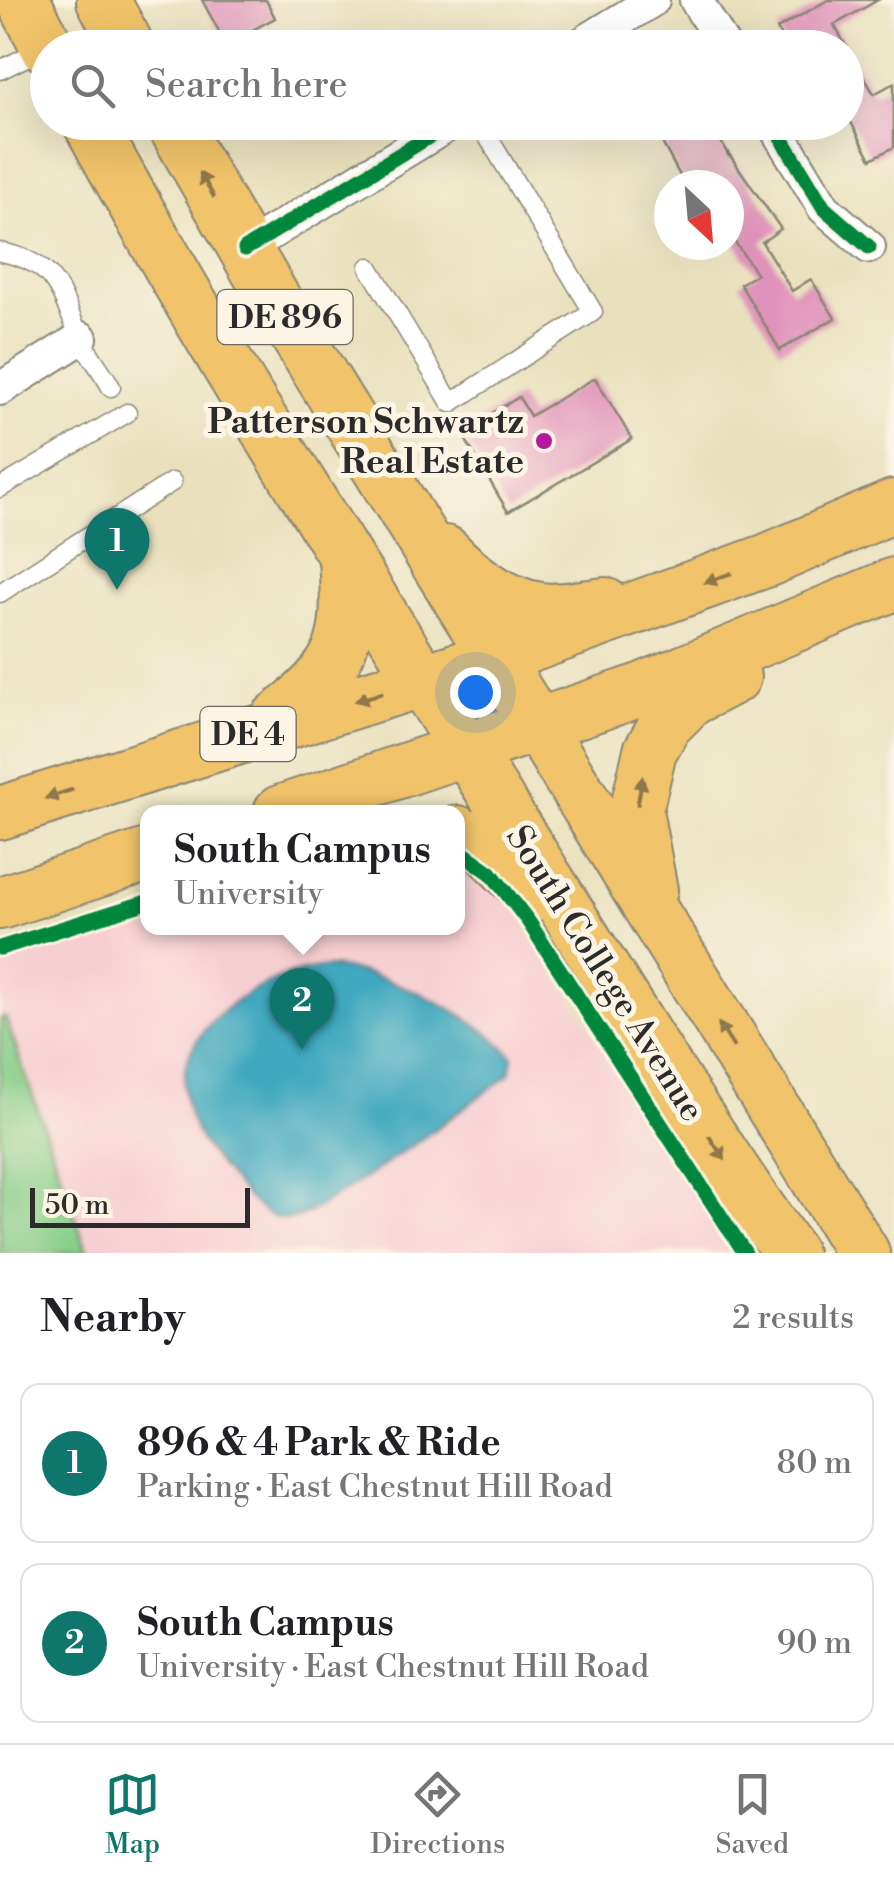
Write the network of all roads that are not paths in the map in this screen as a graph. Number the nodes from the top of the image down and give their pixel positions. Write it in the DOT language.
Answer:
graph roads {
  1 [pos="23,0"];
  2 [pos="103,0"];
  3 [pos="696,0"];
  4 [pos="639,3"];
  5 [pos="39,30"];
  6 [pos="120,30"];
  7 [pos="601,30"];
  8 [pos="714,30"];
  9 [pos="30,56"];
  10 [pos="0,70"];
  11 [pos="98,140"];
  12 [pos="182,140"];
  13 [pos="423,140"];
  14 [pos="489,140"];
  15 [pos="783,140"];
  16 [pos="869,247"];
  17 [pos="244,249"];
  18 [pos="0,252"];
  19 [pos="370,267"];
  20 [pos="81,338"];
  21 [pos="111,387"];
  22 [pos="0,389"];
  23 [pos="127,412"];
  24 [pos="172,482"];
  25 [pos="0,488"];
  26 [pos="894,506"];
  27 [pos="403,508"];
  28 [pos="344,553"];
  29 [pos="890,586"];
  30 [pos="0,593"];
  31 [pos="669,596"];
  32 [pos="496,658"];
  33 [pos="421,680"];
  34 [pos="537,726"];
  35 [pos="263,730"];
  36 [pos="467,750"];
  37 [pos="301,805"];
  38 [pos="0,813"];
  39 [pos="465,836"];
  40 [pos="140,857"];
  41 [pos="0,903"];
  42 [pos="656,922"];
  43 [pos="588,948"];
  44 [pos="790,1253"];
  45 [pos="863,1253"];
  1 -- 5 [label="main road"];
  2 -- 6 [label="main road"];
  3 -- 8 [label="street"];
  4 -- 7 [label="street"];
  9 -- 10 [label="lane"];
  11 -- 28 [label="main road, South College Avenue / DE 896"];
  17 -- 12 [label="main road, South College Avenue / DE 896, one-way"];
  13 -- 17 [label="street"];
  14 -- 19 [label="lane"];
  15 -- 16 [label="street"];
  17 -- 27 [label="main road, South College Avenue / DE 896"];
  18 -- 20 [label="lane"];
  20 -- 21 [label="lane"];
  20 -- 22 [label="street"];
  23 -- 25 [label="lane"];
  24 -- 30 [label="lane"];
  26 -- 31 [label="main road, DE 4, one-way"];
  27 -- 31 [label="main road, DE 896"];
  27 -- 32 [label="main road, South College Avenue"];
  28 -- 33 [label="main road, South College Avenue / DE 896"];
  28 -- 35 [label="main road"];
  29 -- 34 [label="main road, DE 4"];
  42 -- 29 [label="main road, one-way"];
  31 -- 32 [label="main road, DE 4"];
  32 -- 33 [label="main road, DE 4"];
  32 -- 34 [label="main road, South College Avenue"];
  33 -- 35 [label="main road, DE 4, one-way"];
  33 -- 36 [label="main road, South College Avenue / DE 896"];
  34 -- 36 [label="main road, DE 4"];
  34 -- 42 [label="main road, South College Avenue"];
  35 -- 38 [label="main road, DE 4, one-way"];
  36 -- 37 [label="main road, DE 4"];
  36 -- 43 [label="main road, South College Avenue"];
  39 -- 43 [label="main road"];
  40 -- 41 [label="main road"];
  45 -- 42 [label="main road, South College Avenue, one-way"];
  43 -- 44 [label="main road, South College Avenue, one-way"];
}
